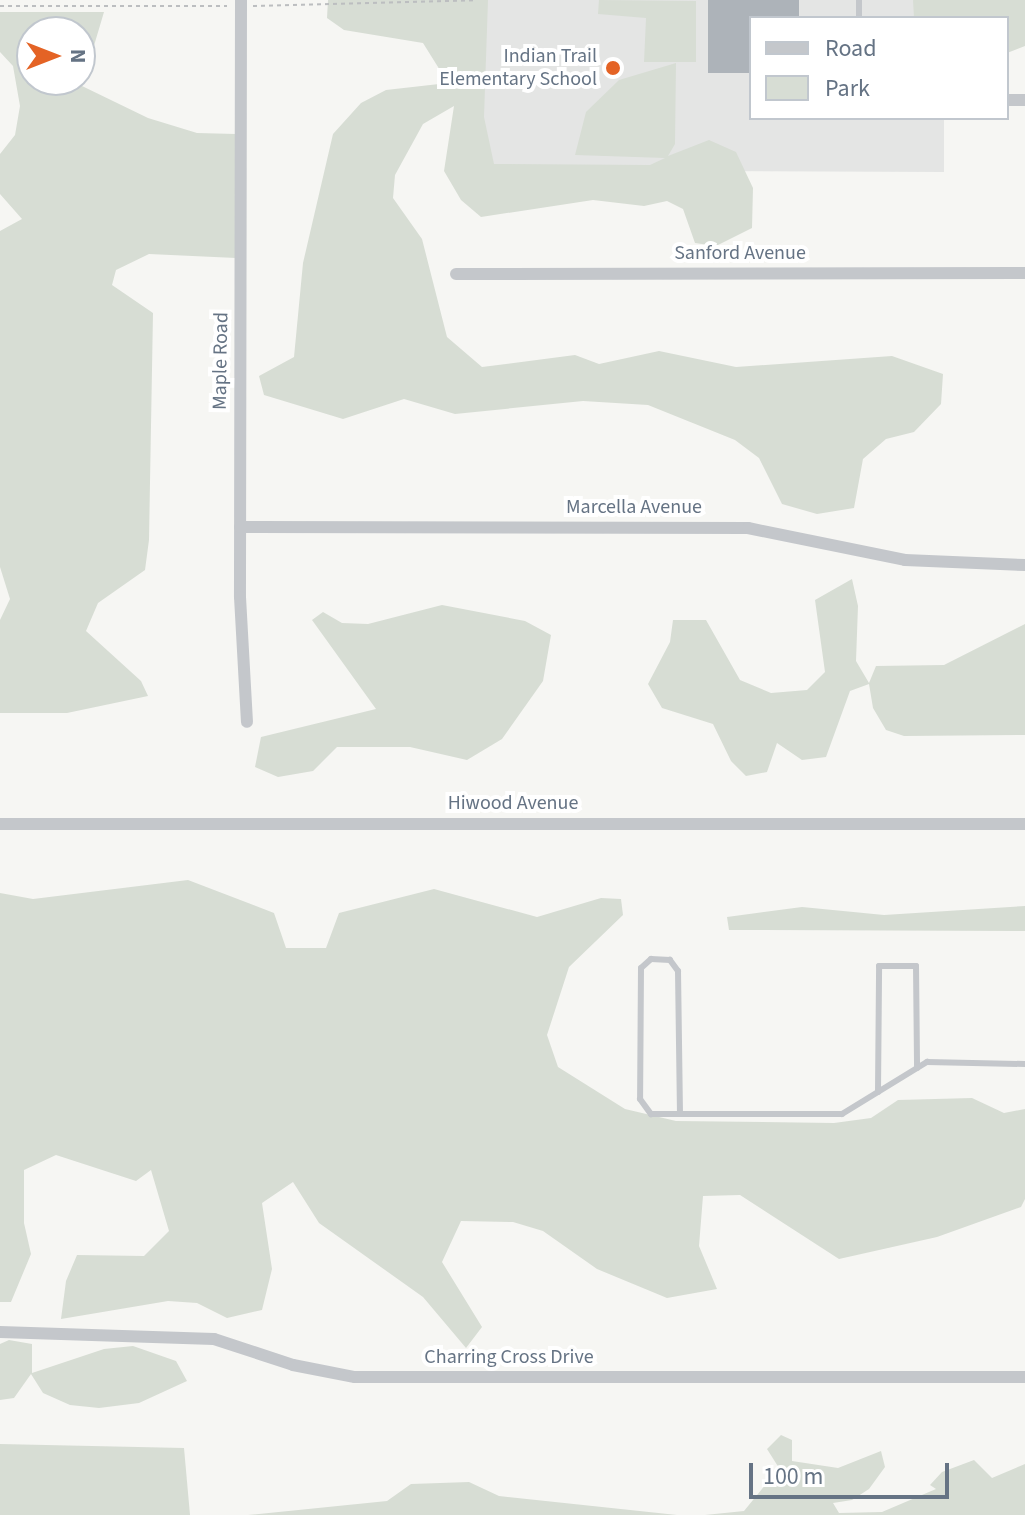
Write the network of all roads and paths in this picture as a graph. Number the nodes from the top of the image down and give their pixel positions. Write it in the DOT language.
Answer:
graph roads {
  1 [pos="241,0"];
  2 [pos="477,0"];
  3 [pos="471,2"];
  4 [pos="1025,273"];
  5 [pos="456,274"];
  6 [pos="240,527"];
  7 [pos="1025,565"];
  8 [pos="247,722"];
  9 [pos="0,824"];
  10 [pos="1025,824"];
  11 [pos="1025,1064"];
  12 [pos="917,1068"];
  13 [pos="878,1092"];
  14 [pos="680,1114"];
  15 [pos="0,1332"];
  16 [pos="1025,1377"];
  1 -- 6 [label="street, Maple Road"];
  2 -- 3 [label="path"];
  4 -- 5 [label="street, Sanford Avenue"];
  6 -- 7 [label="street, Marcella Avenue"];
  6 -- 8 [label="street, Maple Road"];
  9 -- 10 [label="street, Hiwood Avenue"];
  11 -- 12 [label="lane"];
  12 -- 13 [label="lane"];
  12 -- 13 [label="lane"];
  13 -- 14 [label="lane"];
  14 -- 14 [label="lane"];
  15 -- 16 [label="street, Charring Cross Drive"];
}
